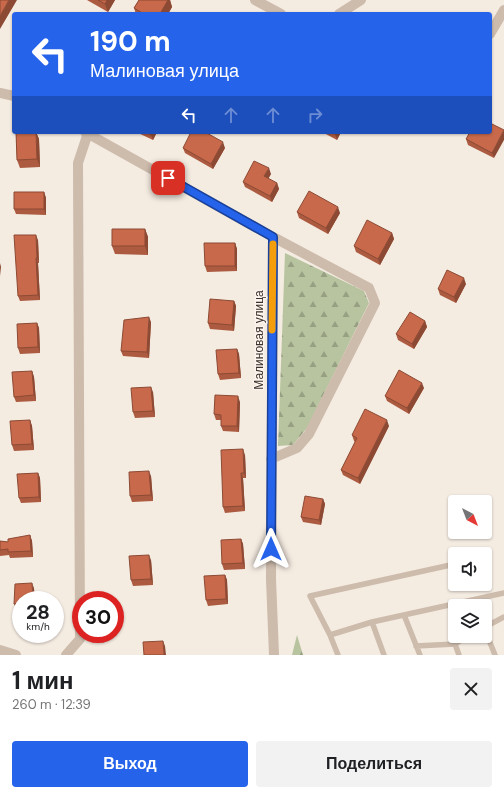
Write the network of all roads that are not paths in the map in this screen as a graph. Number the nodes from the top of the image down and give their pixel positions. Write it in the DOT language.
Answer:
graph roads {
  1 [pos="255,0"];
  2 [pos="361,0"];
  3 [pos="504,10"];
  4 [pos="277,12"];
  5 [pos="342,12"];
  6 [pos="492,31"];
  7 [pos="0,92"];
  8 [pos="12,95"];
  9 [pos="86,134"];
  10 [pos="88,134"];
  11 [pos="273,237"];
  12 [pos="271,459"];
  13 [pos="448,566"];
  14 [pos="504,593"];
  15 [pos="480,599"];
  16 [pos="448,607"];
  17 [pos="404,615"];
  18 [pos="504,617"];
  19 [pos="372,622"];
  20 [pos="492,623"];
  21 [pos="330,635"];
  22 [pos="490,643"];
  23 [pos="454,644"];
  24 [pos="416,646"];
  25 [pos="0,650"];
  26 [pos="16,655"];
  27 [pos="66,655"];
  28 [pos="274,655"];
  29 [pos="338,655"];
  30 [pos="384,655"];
  31 [pos="420,655"];
  32 [pos="459,655"];
  33 [pos="495,655"];
  1 -- 4 [label="street"];
  2 -- 5 [label="street"];
  3 -- 6 [label="street"];
  7 -- 8 [label="street"];
  9 -- 27 [label="street"];
  10 -- 11 [label="street"];
  11 -- 12 [label="street, Малиновая улица"];
  11 -- 12 [label="street"];
  12 -- 28 [label="street, Малиновая улица"];
  13 -- 21 [label="lane"];
  14 -- 15 [label="lane"];
  16 -- 17 [label="lane"];
  17 -- 19 [label="lane"];
  17 -- 24 [label="lane"];
  18 -- 20 [label="lane"];
  19 -- 21 [label="lane"];
  19 -- 30 [label="lane"];
  21 -- 29 [label="lane"];
  22 -- 33 [label="lane"];
  23 -- 24 [label="lane"];
  23 -- 32 [label="lane"];
  24 -- 31 [label="lane"];
  25 -- 26 [label="street"];
}
